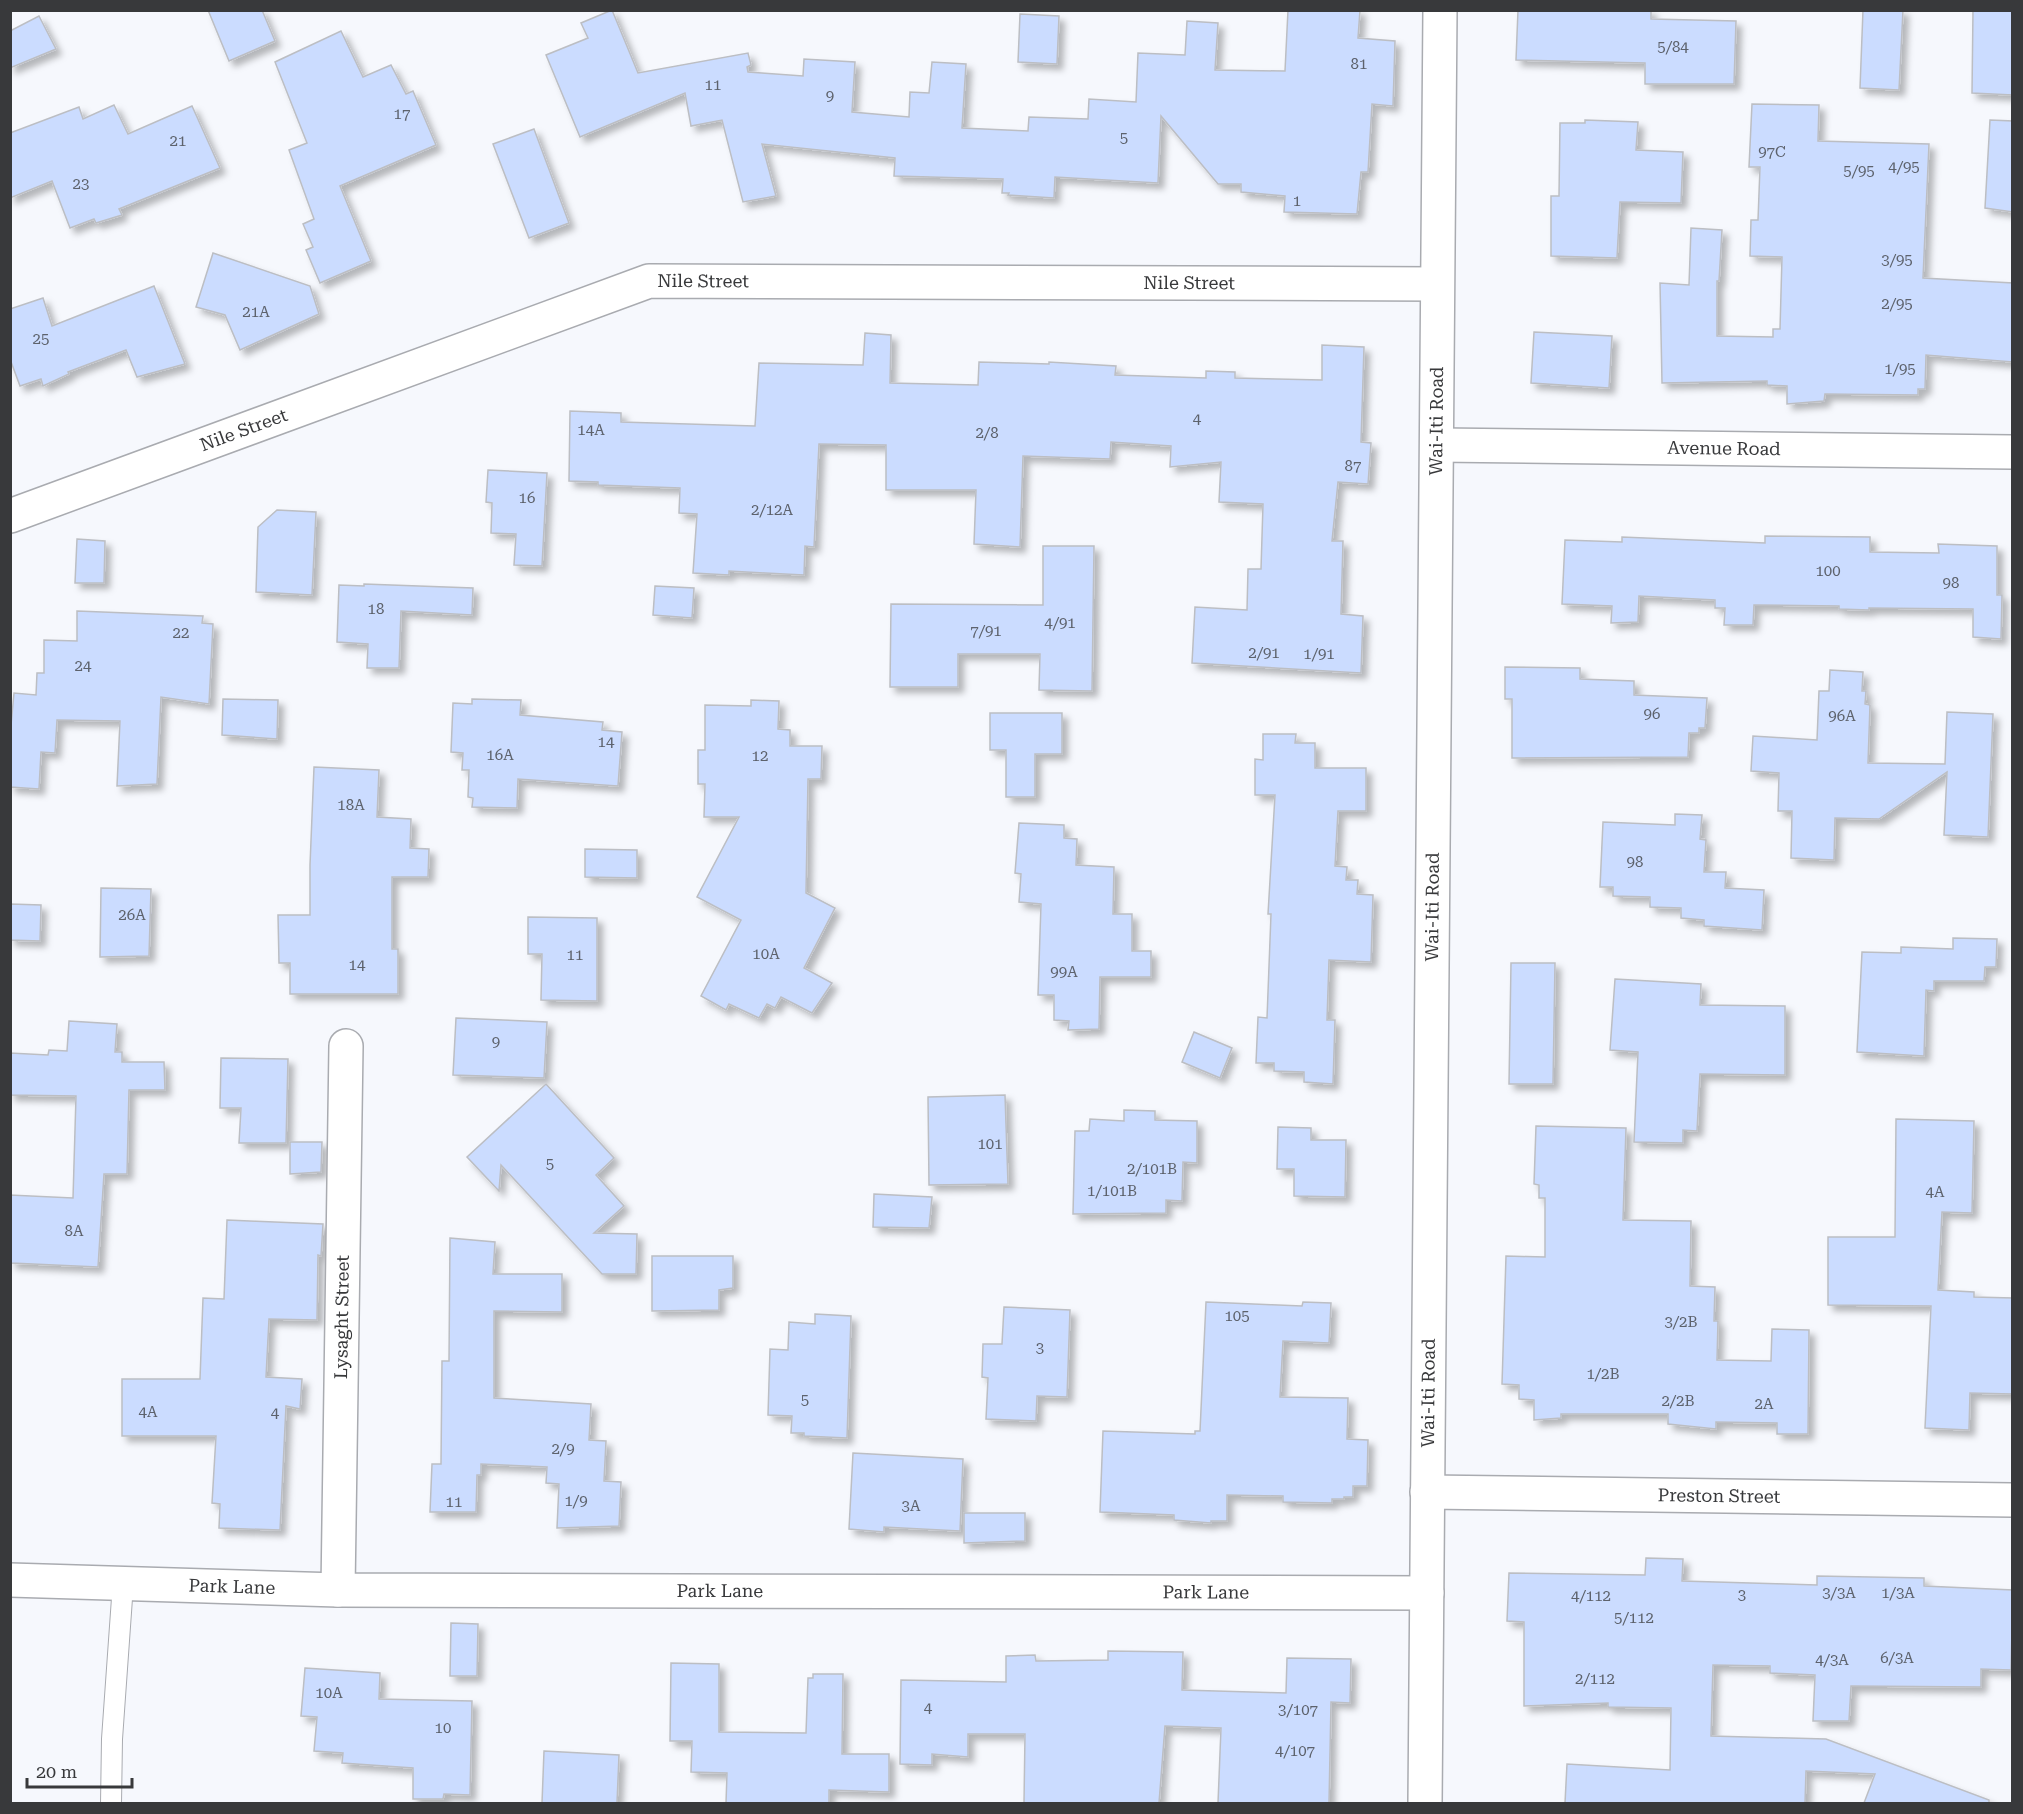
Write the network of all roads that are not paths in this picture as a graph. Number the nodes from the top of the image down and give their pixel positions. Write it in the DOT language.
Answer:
graph roads {
  1 [pos="1440,10"];
  2 [pos="1437,284"];
  3 [pos="1437,445"];
  4 [pos="2013,452"];
  5 [pos="10,516"];
  6 [pos="346,1046"];
  7 [pos="1427,1492"];
  8 [pos="2013,1500"];
  9 [pos="10,1580"];
  10 [pos="123,1584"];
  11 [pos="338,1590"];
  12 [pos="1427,1593"];
  13 [pos="111,1803"];
  14 [pos="1425,1803"];
  1 -- 2 [label="street, Wai-Iti Road"];
  2 -- 3 [label="street, Wai-Iti Road"];
  2 -- 5 [label="street, Nile Street"];
  3 -- 4 [label="street, Avenue Road"];
  3 -- 7 [label="street, Wai-Iti Road"];
  6 -- 11 [label="street, Lysaght Street"];
  7 -- 8 [label="street, Preston Street"];
  7 -- 12 [label="street, Wai-Iti Road"];
  9 -- 10 [label="street, Park Lane"];
  10 -- 11 [label="street, Park Lane"];
  10 -- 13 [label="lane"];
  11 -- 12 [label="street, Park Lane"];
  12 -- 14 [label="street, Wai-Iti Road"];
}
